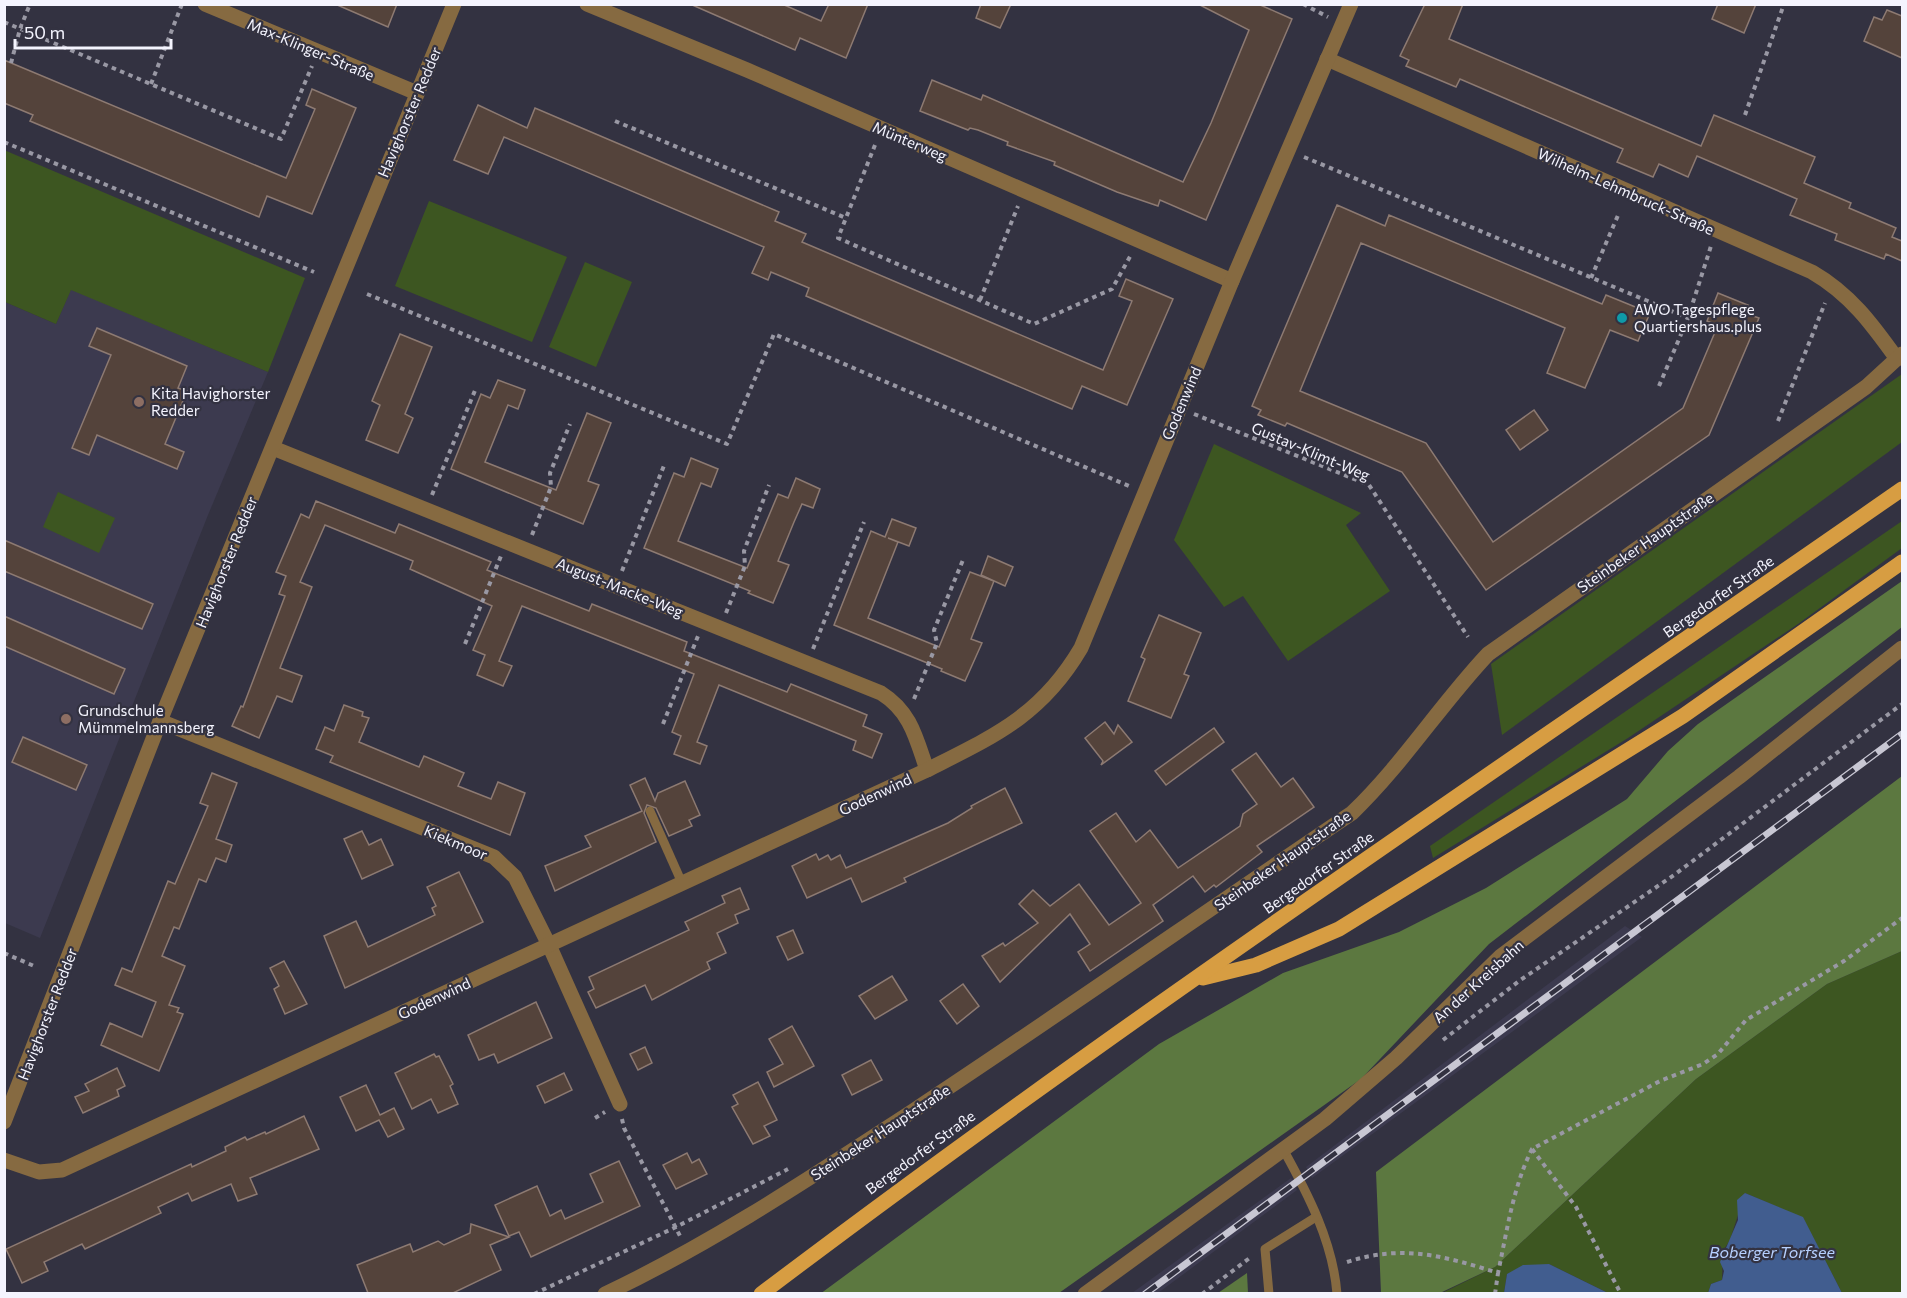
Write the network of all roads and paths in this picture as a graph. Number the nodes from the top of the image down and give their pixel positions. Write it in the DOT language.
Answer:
graph roads {
  1 [pos="30,4"];
  2 [pos="182,4"];
  3 [pos="204,4"];
  4 [pos="454,4"];
  5 [pos="587,4"];
  6 [pos="1303,4"];
  7 [pos="1351,4"];
  8 [pos="1784,4"];
  9 [pos="4,22"];
  10 [pos="1342,24"];
  11 [pos="20,29"];
  12 [pos="318,53"];
  13 [pos="1327,59"];
  14 [pos="11,63"];
  15 [pos="151,84"];
  16 [pos="417,93"];
  17 [pos="1745,115"];
  18 [pos="615,120"];
  19 [pos="881,129"];
  20 [pos="4,142"];
  21 [pos="1288,151"];
  22 [pos="1024,190"];
  23 [pos="1619,213"];
  24 [pos="846,218"];
  25 [pos="1711,229"];
  26 [pos="1139,240"];
  27 [pos="314,272"];
  28 [pos="1591,278"];
  29 [pos="1232,281"];
  30 [pos="367,294"];
  31 [pos="980,300"];
  32 [pos="1826,302"];
  33 [pos="1688,318"];
  34 [pos="1900,356"];
  35 [pos="1659,386"];
  36 [pos="476,388"];
  37 [pos="1179,408"];
  38 [pos="1778,421"];
  39 [pos="570,424"];
  40 [pos="273,447"];
  41 [pos="665,463"];
  42 [pos="769,485"];
  43 [pos="1902,489"];
  44 [pos="1144,492"];
  45 [pos="426,509"];
  46 [pos="864,522"];
  47 [pos="507,542"];
  48 [pos="527,550"];
  49 [pos="963,560"];
  50 [pos="1902,562"];
  51 [pos="616,586"];
  52 [pos="704,621"];
  53 [pos="720,628"];
  54 [pos="1468,637"];
  55 [pos="465,644"];
  56 [pos="1902,648"];
  57 [pos="808,664"];
  58 [pos="1902,704"];
  59 [pos="906,716"];
  60 [pos="160,721"];
  61 [pos="663,723"];
  62 [pos="927,770"];
  63 [pos="650,811"];
  64 [pos="682,883"];
  65 [pos="1902,918"];
  66 [pos="549,945"];
  67 [pos="4,953"];
  68 [pos="34,966"];
  69 [pos="1194,980"];
  70 [pos="1437,1044"];
  71 [pos="620,1104"];
  72 [pos="4,1122"];
  73 [pos="1283,1149"];
  74 [pos="1532,1149"];
  75 [pos="4,1160"];
  76 [pos="796,1164"];
  77 [pos="1316,1217"];
  78 [pos="675,1227"];
  79 [pos="1265,1249"];
  80 [pos="687,1251"];
  81 [pos="1335,1266"];
  82 [pos="1498,1273"];
  83 [pos="534,1293"];
  84 [pos="605,1293"];
  85 [pos="761,1293"];
  86 [pos="1085,1293"];
  87 [pos="1202,1293"];
  88 [pos="1269,1293"];
  89 [pos="1337,1293"];
  90 [pos="1495,1293"];
  91 [pos="1621,1293"];
  1 -- 11 [label="path"];
  2 -- 15 [label="path"];
  3 -- 12 [label="street, Max-Klinger-Straße"];
  4 -- 16 [label="street, Havighorster Redder"];
  5 -- 19 [label="street, Münterweg"];
  6 -- 10 [label="path"];
  7 -- 10 [label="street, Godenwind"];
  8 -- 17 [label="path"];
  9 -- 11 [label="path"];
  10 -- 13 [label="street, Godenwind"];
  11 -- 14 [label="path"];
  11 -- 15 [label="path"];
  12 -- 15 [label="path"];
  12 -- 16 [label="street, Max-Klinger-Straße"];
  13 -- 21 [label="street, Godenwind"];
  13 -- 25 [label="street, Wilhelm-Lehmbruck-Straße"];
  16 -- 40 [label="street, Havighorster Redder"];
  18 -- 24 [label="path"];
  19 -- 22 [label="street, Münterweg"];
  19 -- 24 [label="path"];
  20 -- 27 [label="path"];
  21 -- 28 [label="path"];
  21 -- 29 [label="street, Godenwind"];
  22 -- 26 [label="street, Münterweg"];
  22 -- 31 [label="path"];
  23 -- 28 [label="path"];
  24 -- 31 [label="path"];
  25 -- 33 [label="path"];
  25 -- 34 [label="street, Wilhelm-Lehmbruck-Straße"];
  26 -- 29 [label="street, Münterweg"];
  26 -- 31 [label="path"];
  28 -- 33 [label="path"];
  29 -- 37 [label="street, Godenwind"];
  30 -- 44 [label="path"];
  32 -- 38 [label="path"];
  33 -- 35 [label="path"];
  34 -- 80 [label="street, Steinbeker Hauptstraße"];
  36 -- 45 [label="path"];
  37 -- 44 [label="street, Godenwind"];
  37 -- 54 [label="path, Gustav-Klimt-Weg"];
  39 -- 48 [label="path"];
  40 -- 45 [label="street, August-Macke-Weg"];
  40 -- 60 [label="street, Havighorster Redder"];
  41 -- 51 [label="path"];
  42 -- 53 [label="path"];
  43 -- 69 [label="main road, Bergedorfer Straße"];
  44 -- 62 [label="street, Godenwind"];
  45 -- 47 [label="street, August-Macke-Weg"];
  46 -- 57 [label="path"];
  47 -- 48 [label="street, August-Macke-Weg"];
  47 -- 55 [label="path"];
  48 -- 51 [label="street, August-Macke-Weg"];
  49 -- 59 [label="path"];
  50 -- 69 [label="main road"];
  51 -- 52 [label="street, August-Macke-Weg"];
  52 -- 53 [label="street, August-Macke-Weg"];
  52 -- 61 [label="path"];
  53 -- 57 [label="street, August-Macke-Weg"];
  56 -- 73 [label="street, An der Kreisbahn"];
  57 -- 59 [label="street, August-Macke-Weg"];
  58 -- 70 [label="path"];
  59 -- 62 [label="street, August-Macke-Weg"];
  60 -- 66 [label="street, Kiekmoor"];
  60 -- 72 [label="street, Havighorster Redder"];
  62 -- 64 [label="street, Godenwind"];
  63 -- 64 [label="lane"];
  64 -- 66 [label="street, Godenwind"];
  65 -- 74 [label="path"];
  66 -- 71 [label="street, Kiekmoor"];
  66 -- 75 [label="street, Godenwind"];
  67 -- 68 [label="path"];
  69 -- 85 [label="main road, Bergedorfer Straße"];
  71 -- 78 [label="path"];
  73 -- 77 [label="lane"];
  73 -- 86 [label="street, An der Kreisbahn"];
  74 -- 82 [label="path"];
  74 -- 91 [label="path"];
  76 -- 78 [label="path"];
  77 -- 79 [label="lane"];
  77 -- 81 [label="lane"];
  78 -- 80 [label="path"];
  78 -- 83 [label="path"];
  79 -- 87 [label="path"];
  79 -- 88 [label="lane"];
  80 -- 84 [label="street, Steinbeker Hauptstraße"];
  81 -- 82 [label="path"];
  81 -- 89 [label="lane"];
  82 -- 90 [label="path"];
}
